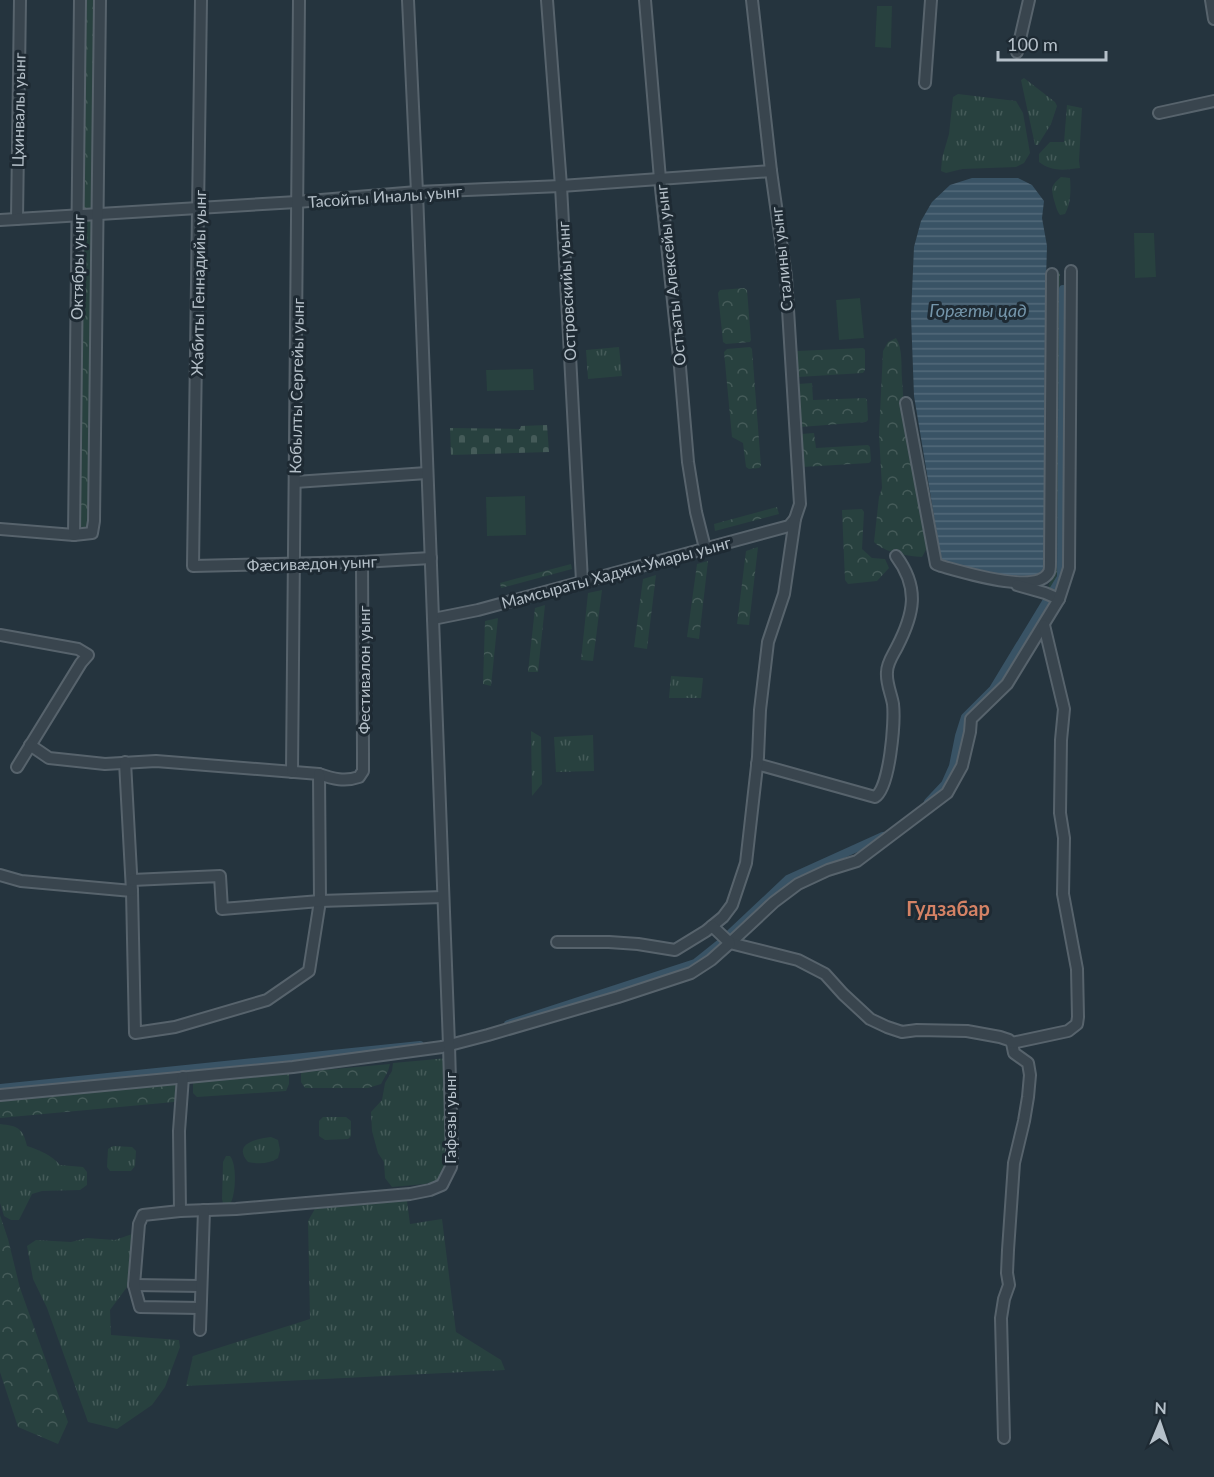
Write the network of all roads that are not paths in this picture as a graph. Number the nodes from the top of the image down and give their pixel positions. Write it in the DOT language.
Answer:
graph roads {
  1 [pos="20,0"];
  2 [pos="80,0"];
  3 [pos="100,0"];
  4 [pos="201,0"];
  5 [pos="299,0"];
  6 [pos="408,0"];
  7 [pos="547,0"];
  8 [pos="645,0"];
  9 [pos="752,0"];
  10 [pos="931,0"];
  11 [pos="1029,0"];
  12 [pos="1210,0"];
  13 [pos="1214,19"];
  14 [pos="1017,52"];
  15 [pos="925,83"];
  16 [pos="1214,101"];
  17 [pos="1159,113"];
  18 [pos="771,171"];
  19 [pos="660,179"];
  20 [pos="561,186"];
  21 [pos="417,192"];
  22 [pos="297,202"];
  23 [pos="199,208"];
  24 [pos="99,214"];
  25 [pos="78,215"];
  26 [pos="17,219"];
  27 [pos="0,220"];
  28 [pos="1071,271"];
  29 [pos="1052,274"];
  30 [pos="906,404"];
  31 [pos="427,473"];
  32 [pos="295,482"];
  33 [pos="795,519"];
  34 [pos="0,529"];
  35 [pos="74,535"];
  36 [pos="705,548"];
  37 [pos="896,556"];
  38 [pos="431,558"];
  39 [pos="362,562"];
  40 [pos="294,563"];
  41 [pos="193,566"];
  42 [pos="582,582"];
  43 [pos="1003,582"];
  44 [pos="1059,599"];
  45 [pos="433,619"];
  46 [pos="1044,625"];
  47 [pos="0,634"];
  48 [pos="30,745"];
  49 [pos="125,762"];
  50 [pos="758,764"];
  51 [pos="17,767"];
  52 [pos="292,772"];
  53 [pos="319,774"];
  54 [pos="0,875"];
  55 [pos="132,886"];
  56 [pos="443,897"];
  57 [pos="320,901"];
  58 [pos="714,928"];
  59 [pos="557,942"];
  60 [pos="729,942"];
  61 [pos="1012,1043"];
  62 [pos="449,1045"];
  63 [pos="183,1077"];
  64 [pos="0,1095"];
  65 [pos="204,1210"];
  66 [pos="180,1211"];
  67 [pos="134,1285"];
  68 [pos="201,1286"];
  69 [pos="200,1308"];
  70 [pos="200,1330"];
  71 [pos="1005,1438"];
  1 -- 26 [label="street, Цхинвалы уынг"];
  2 -- 25 [label="street, Октябры уынг"];
  3 -- 24 [label="street, Октябры уынг"];
  4 -- 23 [label="street, Жабиты Геннадийы уынг"];
  5 -- 22 [label="street, Кобылты Сергейы уынг"];
  6 -- 21 [label="street"];
  7 -- 20 [label="street, Островскийы уынг"];
  8 -- 19 [label="street, Остъаты Алексейы уынг"];
  9 -- 18 [label="street, Сталины уынг"];
  10 -- 15 [label="street"];
  11 -- 14 [label="street"];
  12 -- 13 [label="street"];
  16 -- 17 [label="street"];
  18 -- 19 [label="street, Тасойты Иналы уынг"];
  18 -- 33 [label="street, Сталины уынг"];
  19 -- 20 [label="street, Тасойты Иналы уынг"];
  19 -- 36 [label="street, Остъаты Алексейы уынг"];
  20 -- 21 [label="street, Тасойты Иналы уынг"];
  20 -- 42 [label="street, Островскийы уынг"];
  21 -- 22 [label="street, Тасойты Иналы уынг"];
  21 -- 31 [label="street"];
  22 -- 23 [label="street, Тасойты Иналы уынг"];
  22 -- 32 [label="street, Кобылты Сергейы уынг"];
  23 -- 24 [label="street, Тасойты Иналы уынг"];
  23 -- 41 [label="street, Жабиты Геннадийы уынг"];
  24 -- 25 [label="street, Тасойты Иналы уынг"];
  24 -- 35 [label="street, Октябры уынг"];
  25 -- 26 [label="street, Тасойты Иналы уынг"];
  25 -- 35 [label="street, Октябры уынг"];
  26 -- 27 [label="street, Тасойты Иналы уынг"];
  28 -- 44 [label="street"];
  29 -- 43 [label="street"];
  30 -- 43 [label="street"];
  31 -- 32 [label="street"];
  31 -- 38 [label="street"];
  32 -- 40 [label="street, Кобылты Сергейы уынг"];
  33 -- 36 [label="street, Мамсыраты Хаджи-Умары уынг"];
  33 -- 50 [label="street, Сталины уынг"];
  34 -- 35 [label="street"];
  36 -- 42 [label="street, Мамсыраты Хаджи-Умары уынг"];
  37 -- 50 [label="street"];
  38 -- 39 [label="street, Фæсивæдон уынг"];
  38 -- 45 [label="street"];
  39 -- 40 [label="street, Фæсивæдон уынг"];
  39 -- 53 [label="street, Фестивалон уынг"];
  40 -- 41 [label="street, Фæсивæдон уынг"];
  40 -- 52 [label="street, Кобылты Сергейы уынг"];
  42 -- 45 [label="street, Мамсыраты Хаджи-Умары уынг"];
  43 -- 44 [label="street"];
  44 -- 46 [label="street"];
  45 -- 56 [label="street"];
  46 -- 60 [label="street"];
  46 -- 61 [label="street"];
  47 -- 48 [label="street"];
  48 -- 49 [label="street"];
  48 -- 51 [label="street"];
  49 -- 52 [label="street"];
  49 -- 55 [label="street"];
  50 -- 58 [label="street, Сталины уынг"];
  52 -- 53 [label="street"];
  53 -- 57 [label="street"];
  54 -- 55 [label="street"];
  55 -- 57 [label="street"];
  55 -- 57 [label="street"];
  56 -- 57 [label="street"];
  56 -- 62 [label="street"];
  58 -- 59 [label="street, Сталины уынг"];
  58 -- 60 [label="street"];
  60 -- 61 [label="street"];
  60 -- 62 [label="street"];
  61 -- 71 [label="street"];
  62 -- 63 [label="street, Гафезы уынг"];
  62 -- 65 [label="street, Гафезы уынг"];
  63 -- 64 [label="street, Гафезы уынг"];
  63 -- 66 [label="street"];
  65 -- 66 [label="street, Гафезы уынг"];
  65 -- 68 [label="street"];
  66 -- 67 [label="street, Гафезы уынг"];
  67 -- 68 [label="street"];
  67 -- 69 [label="street"];
  68 -- 69 [label="street"];
  69 -- 70 [label="street"];
}
